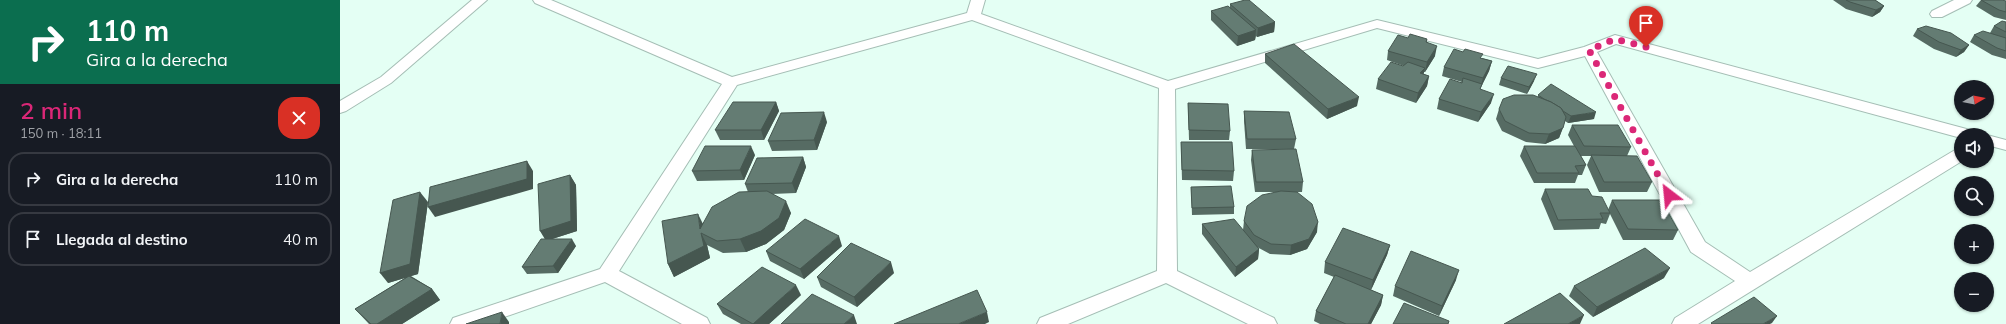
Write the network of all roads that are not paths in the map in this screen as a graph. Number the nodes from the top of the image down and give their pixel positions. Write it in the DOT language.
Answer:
graph roads {
  1 [pos="480,0"];
  2 [pos="540,0"];
  3 [pos="1965,0"];
  4 [pos="976,8"];
  5 [pos="1937,14"];
  6 [pos="1589,50"];
  7 [pos="731,82"];
  8 [pos="1167,86"];
  9 [pos="340,108"];
  10 [pos="1954,131"];
  11 [pos="1994,142"];
  12 [pos="2006,145"];
  13 [pos="1954,158"];
  14 [pos="607,274"];
  15 [pos="1167,275"];
  16 [pos="1750,281"];
  17 [pos="460,324"];
  18 [pos="700,324"];
  19 [pos="1047,324"];
  20 [pos="1267,324"];
  21 [pos="1682,324"];
  1 -- 9 [label="street"];
  2 -- 7 [label="street"];
  3 -- 5 [label="street"];
  4 -- 7 [label="street"];
  4 -- 8 [label="street"];
  6 -- 8 [label="street"];
  6 -- 10 [label="street"];
  6 -- 16 [label="street"];
  7 -- 14 [label="street"];
  8 -- 15 [label="street"];
  11 -- 12 [label="street"];
  13 -- 16 [label="street"];
  14 -- 17 [label="street"];
  14 -- 18 [label="street"];
  15 -- 19 [label="street"];
  15 -- 20 [label="street"];
  16 -- 21 [label="street"];
}
